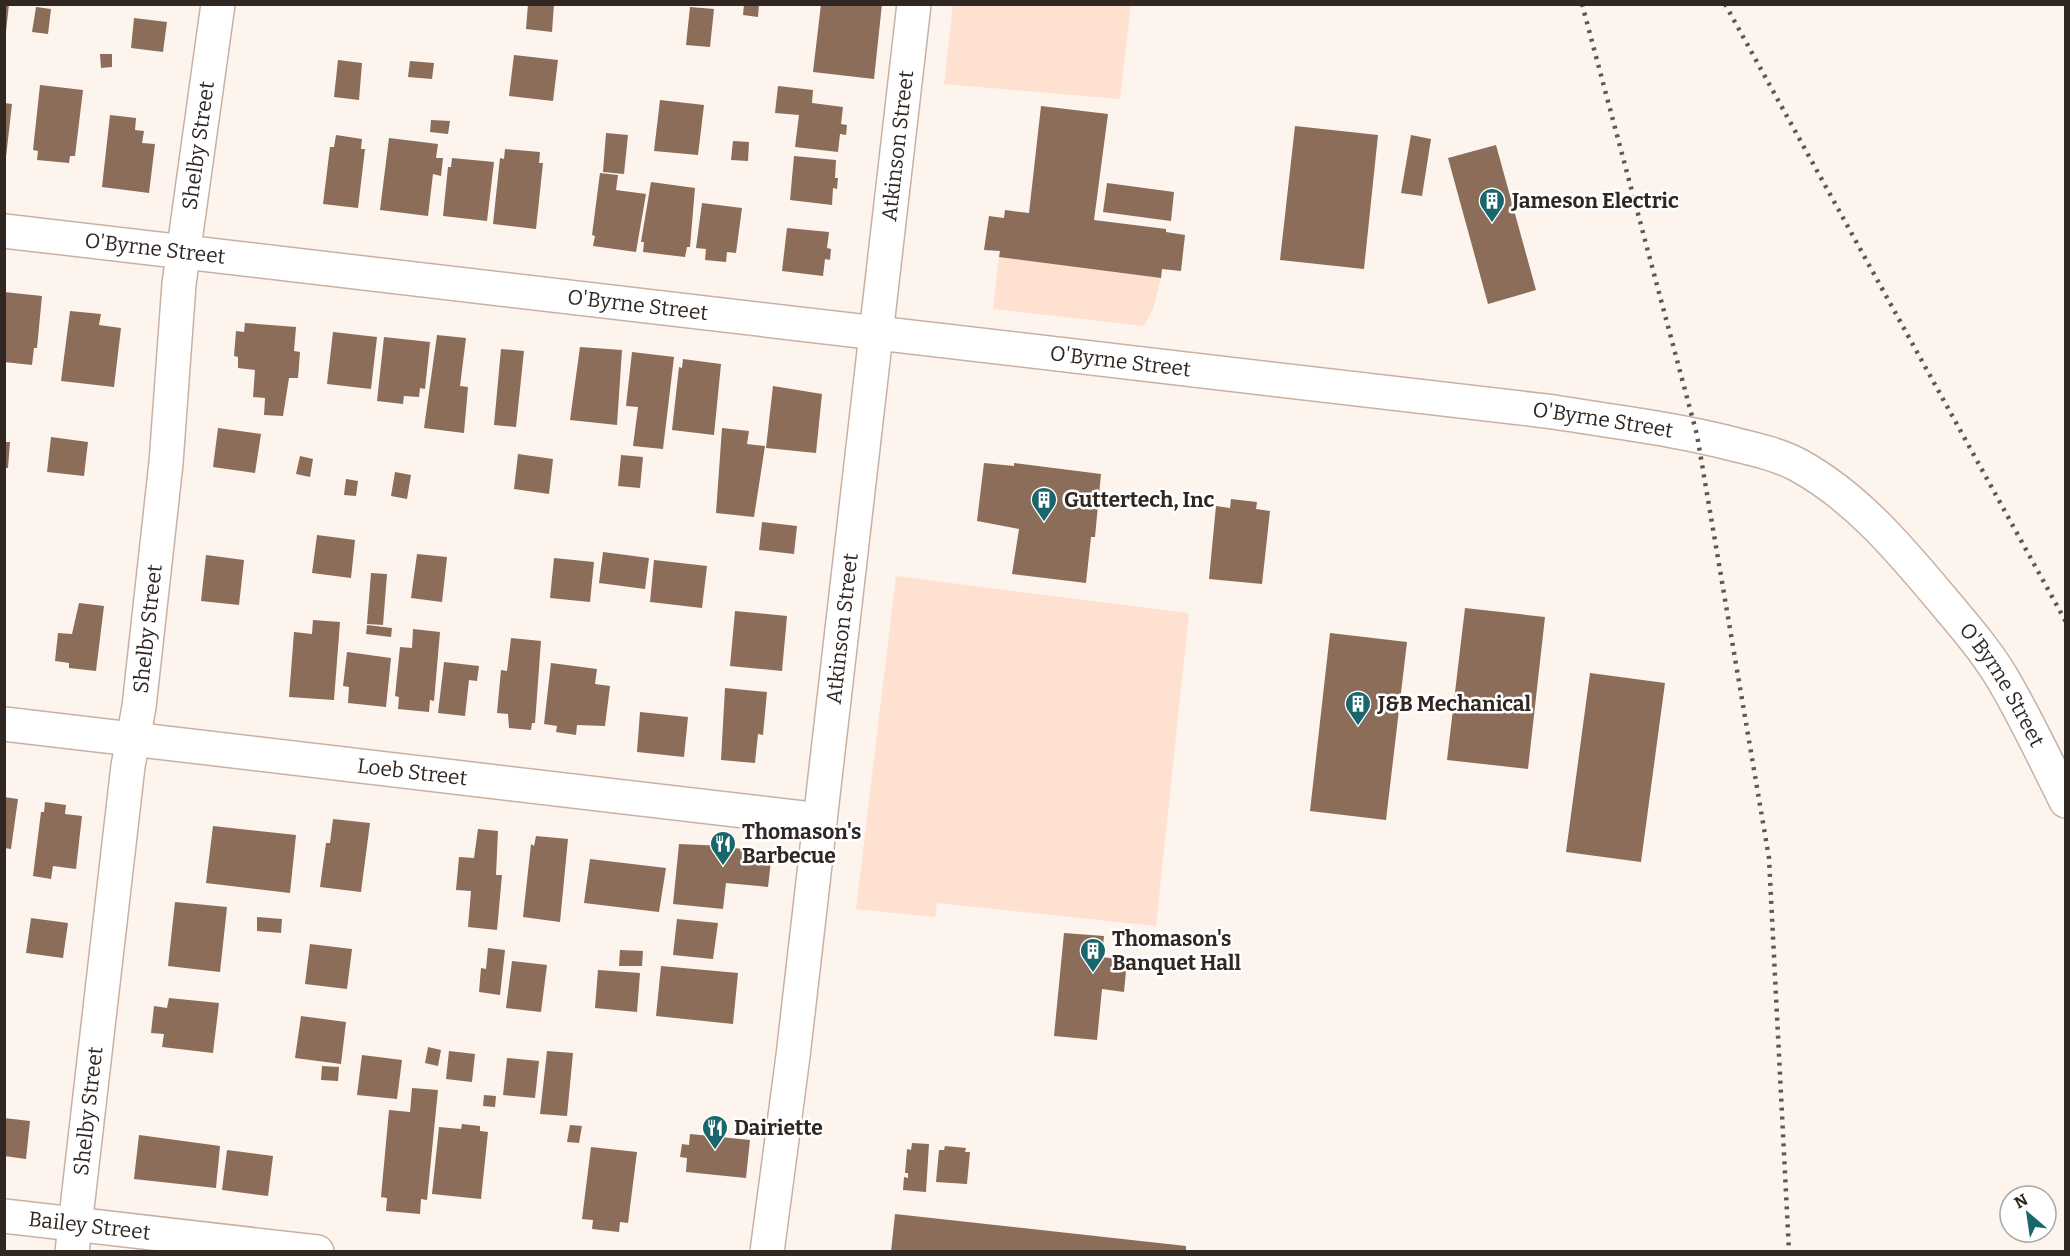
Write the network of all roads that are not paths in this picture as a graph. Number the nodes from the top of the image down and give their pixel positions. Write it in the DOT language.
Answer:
graph roads {
  1 [pos="218,4"];
  2 [pos="914,4"];
  3 [pos="4,231"];
  4 [pos="184,252"];
  5 [pos="876,333"];
  6 [pos="4,724"];
  7 [pos="134,739"];
  8 [pos="2066,801"];
  9 [pos="820,820"];
  10 [pos="4,1216"];
  11 [pos="74,1238"];
  12 [pos="317,1251"];
  13 [pos="767,1251"];
  1 -- 4 [label="street, Shelby Street"];
  2 -- 5 [label="street, Atkinson Street"];
  3 -- 4 [label="street, O'Byrne Street"];
  4 -- 5 [label="street, O'Byrne Street"];
  4 -- 7 [label="street, Shelby Street"];
  5 -- 8 [label="street, O'Byrne Street"];
  5 -- 9 [label="street, Atkinson Street"];
  6 -- 7 [label="street, Loeb Street"];
  7 -- 9 [label="street, Loeb Street"];
  7 -- 11 [label="street, Shelby Street"];
  9 -- 13 [label="street, Atkinson Street"];
  10 -- 11 [label="street, Bailey Street"];
  11 -- 12 [label="street, Bailey Street"];
}
